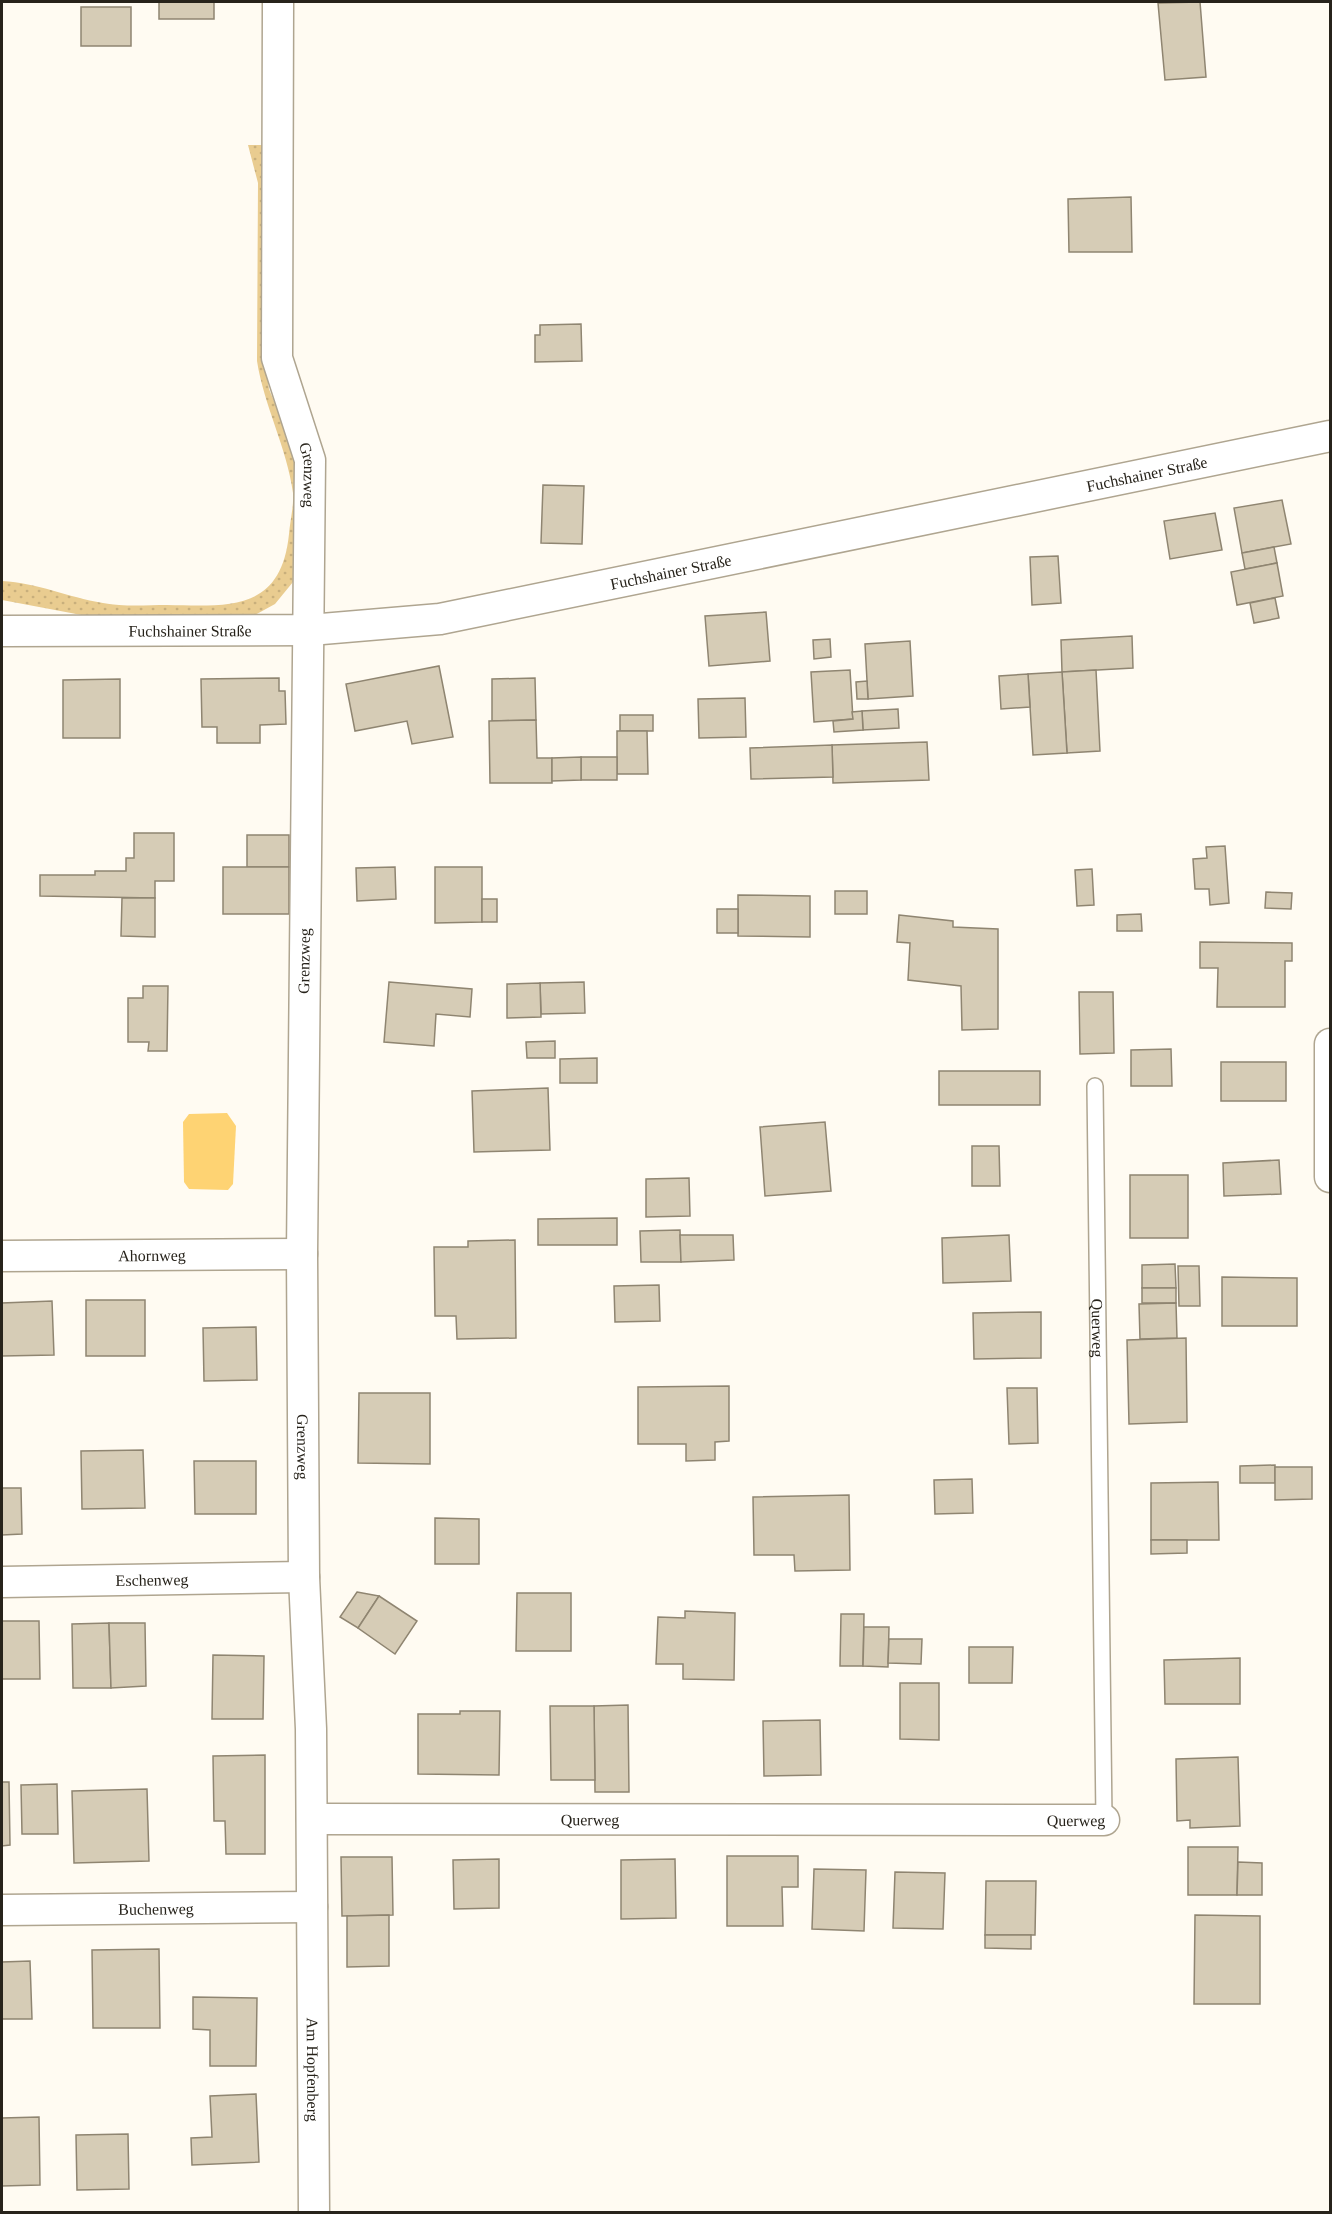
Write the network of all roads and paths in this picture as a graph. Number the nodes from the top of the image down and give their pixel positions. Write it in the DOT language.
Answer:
graph roads {
  1 [pos="278,2"];
  2 [pos="1329,444"];
  3 [pos="310,630"];
  4 [pos="2,631"];
  5 [pos="1330,1044"];
  6 [pos="1095,1086"];
  7 [pos="1330,1178"];
  8 [pos="302,1254"];
  9 [pos="2,1256"];
  10 [pos="304,1577"];
  11 [pos="2,1582"];
  12 [pos="312,1819"];
  13 [pos="1104,1820"];
  14 [pos="2,1910"];
  15 [pos="312,1916"];
  16 [pos="314,2212"];
  1 -- 3 [label="street, Grenzweg"];
  2 -- 3 [label="street, Fuchshainer Straße"];
  3 -- 4 [label="street, Fuchshainer Straße"];
  3 -- 8 [label="street, Grenzweg"];
  5 -- 7 [label="street"];
  6 -- 13 [label="lane, Querweg"];
  8 -- 9 [label="street, Ahornweg"];
  8 -- 10 [label="street, Grenzweg"];
  10 -- 11 [label="street, Eschenweg"];
  10 -- 12 [label="street, Grenzweg"];
  12 -- 13 [label="street, Querweg"];
  12 -- 15 [label="street, Grenzweg"];
  14 -- 15 [label="street, Buchenweg"];
  15 -- 16 [label="street, Am Hopfenberg"];
}
